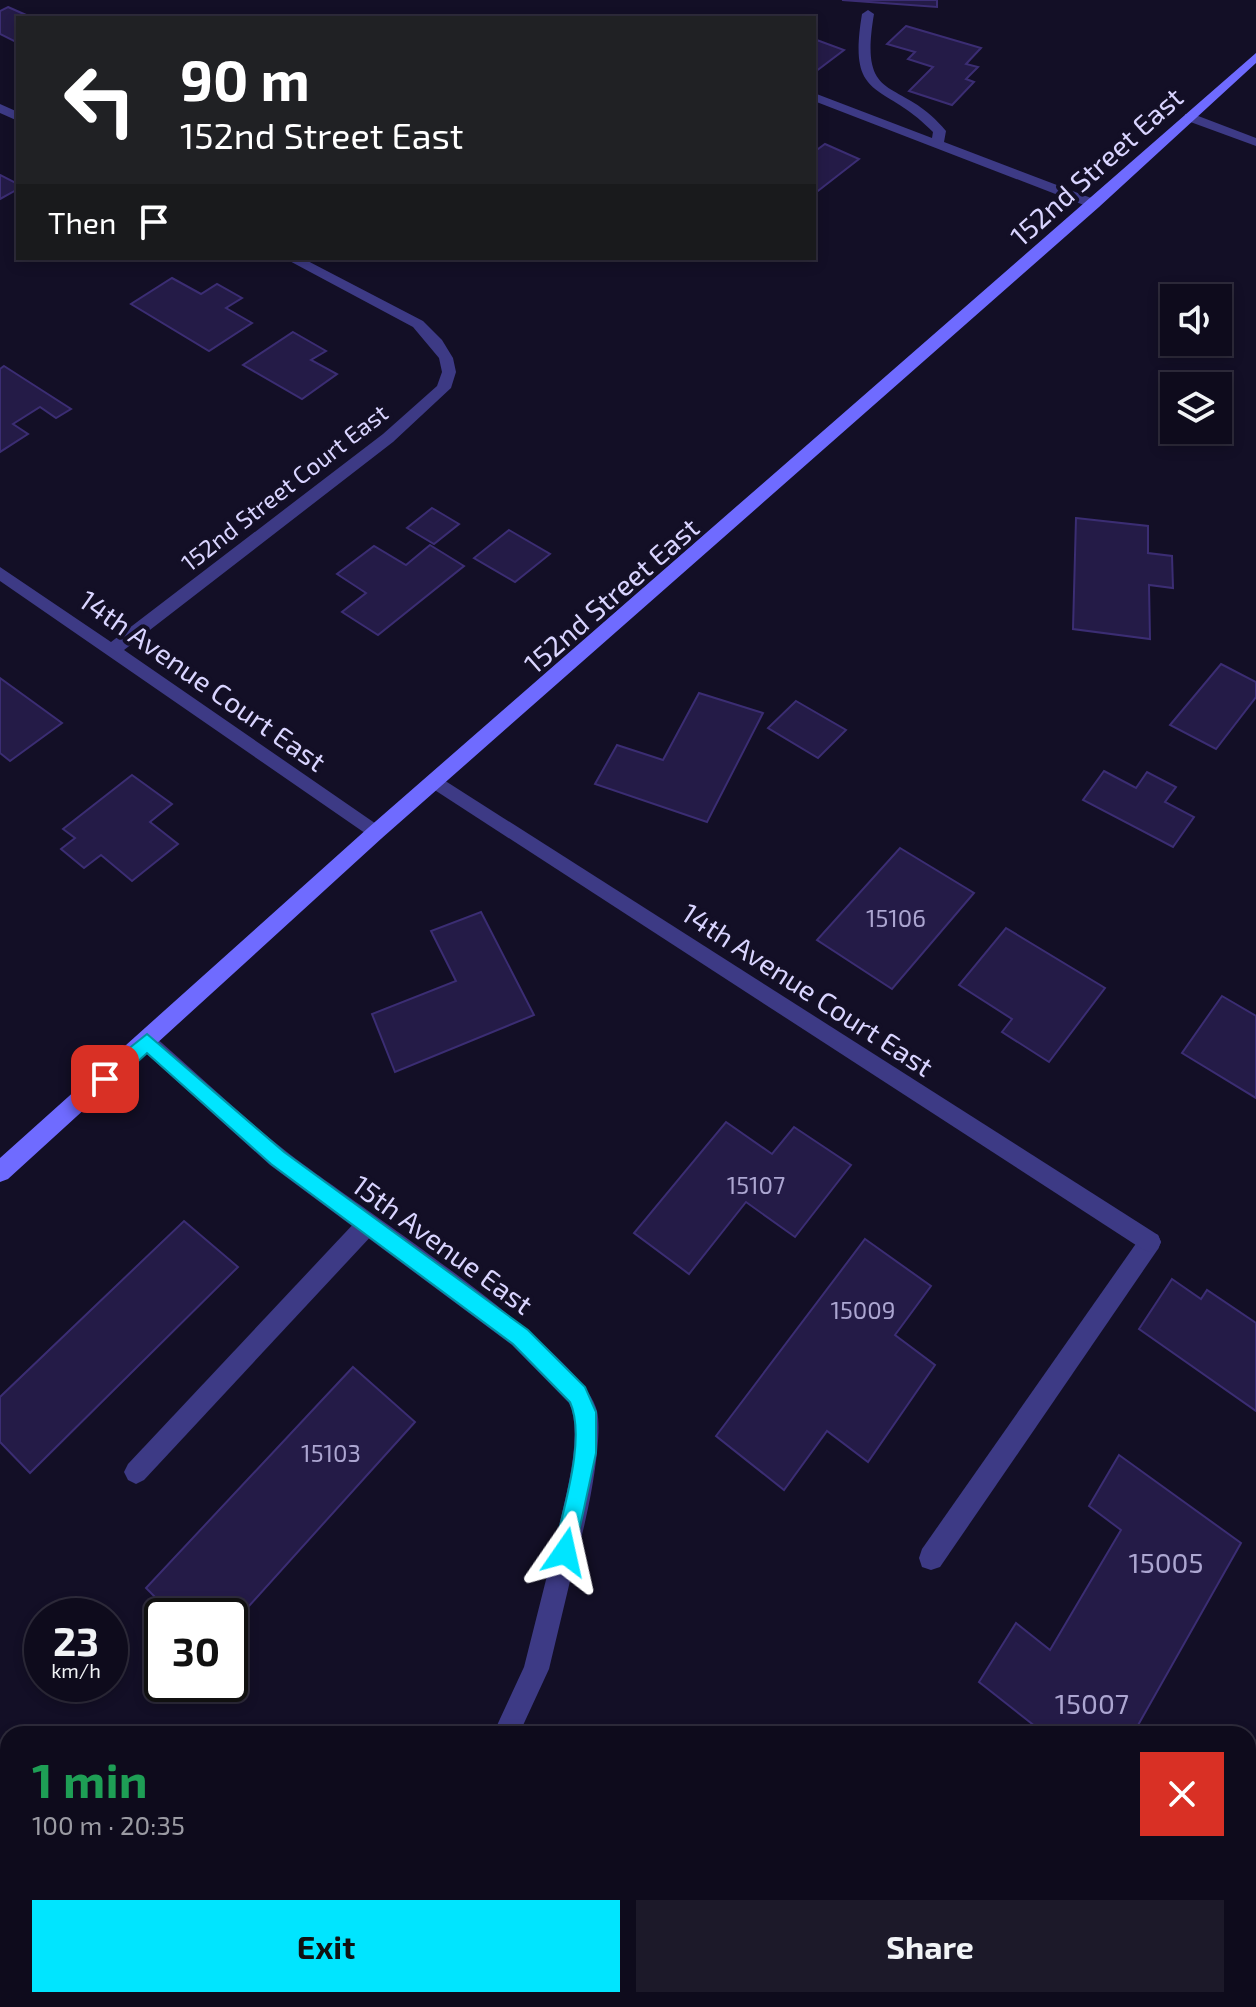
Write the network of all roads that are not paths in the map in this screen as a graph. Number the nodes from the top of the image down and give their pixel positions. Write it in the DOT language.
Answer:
graph roads {
  1 [pos="868,14"];
  2 [pos="1256,57"];
  3 [pos="816,98"];
  4 [pos="1189,117"];
  5 [pos="1256,142"];
  6 [pos="937,146"];
  7 [pos="1094,204"];
  8 [pos="295,260"];
  9 [pos="0,573"];
  10 [pos="112,650"];
  11 [pos="436,782"];
  12 [pos="375,833"];
  13 [pos="147,1042"];
  14 [pos="0,1172"];
  15 [pos="366,1226"];
  16 [pos="136,1472"];
  17 [pos="931,1558"];
  18 [pos="510,1726"];
  1 -- 6 [label="street"];
  2 -- 4 [label="main road, 152nd Street East"];
  3 -- 6 [label="street"];
  4 -- 5 [label="street"];
  4 -- 7 [label="main road, 152nd Street East"];
  6 -- 7 [label="street"];
  7 -- 11 [label="main road, 152nd Street East"];
  8 -- 10 [label="street, 152nd Street Court East"];
  9 -- 10 [label="street, 14th Avenue Court East"];
  10 -- 12 [label="street, 14th Avenue Court East"];
  11 -- 12 [label="main road, 152nd Street East"];
  11 -- 17 [label="street, 14th Avenue Court East"];
  12 -- 13 [label="main road, 152nd Street East"];
  13 -- 14 [label="main road, 152nd Street East"];
  13 -- 15 [label="street, 15th Avenue East"];
  15 -- 16 [label="street"];
  15 -- 18 [label="street, 15th Avenue East"];
}
